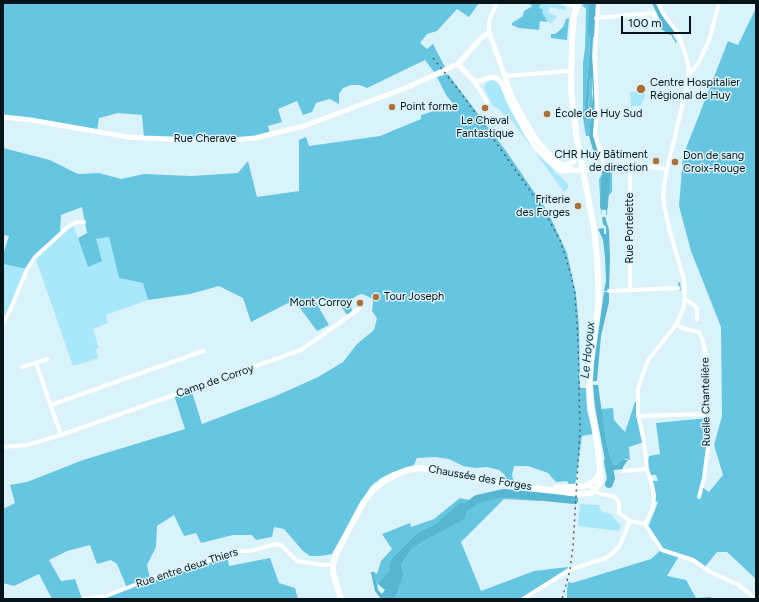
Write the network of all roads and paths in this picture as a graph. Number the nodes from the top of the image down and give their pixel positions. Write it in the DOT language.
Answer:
graph roads {
  1 [pos="497,3"];
  2 [pos="565,3"];
  3 [pos="598,3"];
  4 [pos="658,3"];
  5 [pos="719,3"];
  6 [pos="577,5"];
  7 [pos="639,14"];
  8 [pos="596,18"];
  9 [pos="488,32"];
  10 [pos="458,64"];
  11 [pos="570,71"];
  12 [pos="689,75"];
  13 [pos="505,76"];
  14 [pos="475,82"];
  15 [pos="487,102"];
  16 [pos="3,117"];
  17 [pos="579,153"];
  18 [pos="563,166"];
  19 [pos="630,166"];
  20 [pos="606,168"];
  21 [pos="667,169"];
  22 [pos="574,170"];
  23 [pos="582,170"];
  24 [pos="84,222"];
  25 [pos="678,288"];
  26 [pos="630,290"];
  27 [pos="609,291"];
  28 [pos="685,299"];
  29 [pos="359,309"];
  30 [pos="697,320"];
  31 [pos="3,324"];
  32 [pos="676,325"];
  33 [pos="203,351"];
  34 [pos="48,359"];
  35 [pos="36,363"];
  36 [pos="22,367"];
  37 [pos="51,405"];
  38 [pos="706,414"];
  39 [pos="638,416"];
  40 [pos="61,435"];
  41 [pos="3,447"];
  42 [pos="647,469"];
  43 [pos="623,471"];
  44 [pos="600,472"];
  45 [pos="607,473"];
  46 [pos="590,485"];
  47 [pos="545,489"];
  48 [pos="594,490"];
  49 [pos="699,497"];
  50 [pos="630,521"];
  51 [pos="645,524"];
  52 [pos="333,565"];
  53 [pos="84,599"];
  54 [pos="341,599"];
  55 [pos="523,599"];
  56 [pos="756,599"];
  1 -- 9 [label="street"];
  2 -- 6 [label="street"];
  3 -- 8 [label="street"];
  4 -- 12 [label="street"];
  5 -- 12 [label="street"];
  6 -- 11 [label="main road"];
  7 -- 8 [label="street"];
  8 -- 20 [label="street"];
  9 -- 10 [label="street"];
  9 -- 13 [label="street"];
  10 -- 14 [label="street"];
  10 -- 16 [label="street, Rue Cherave"];
  11 -- 13 [label="street"];
  11 -- 17 [label="main road"];
  12 -- 21 [label="street"];
  13 -- 18 [label="street"];
  14 -- 15 [label="street"];
  14 -- 22 [label="street"];
  17 -- 18 [label="street"];
  17 -- 23 [label="main road"];
  18 -- 22 [label="street"];
  19 -- 20 [label="street"];
  19 -- 21 [label="street"];
  19 -- 26 [label="street, Rue Portelette"];
  20 -- 23 [label="street"];
  21 -- 28 [label="street"];
  22 -- 23 [label="street"];
  23 -- 44 [label="main road"];
  24 -- 31 [label="street"];
  25 -- 26 [label="street"];
  26 -- 27 [label="street"];
  28 -- 30 [label="street"];
  28 -- 32 [label="street"];
  29 -- 40 [label="street, Camp de Corroy"];
  32 -- 38 [label="street, Ruelle Chantelière"];
  32 -- 39 [label="street"];
  33 -- 37 [label="street"];
  34 -- 35 [label="street"];
  35 -- 36 [label="street"];
  35 -- 37 [label="street"];
  37 -- 40 [label="street"];
  38 -- 39 [label="street"];
  38 -- 49 [label="street, Ruelle Chantelière"];
  39 -- 42 [label="street"];
  40 -- 41 [label="street, Camp de Corroy"];
  42 -- 43 [label="street"];
  42 -- 51 [label="street"];
  44 -- 45 [label="street"];
  44 -- 46 [label="main road"];
  44 -- 48 [label="main road"];
  46 -- 47 [label="main road, Chaussée des Forges"];
  46 -- 48 [label="street"];
  47 -- 48 [label="main road, Chaussée des Forges"];
  47 -- 52 [label="main road, Chaussée des Forges"];
  48 -- 50 [label="street"];
  50 -- 51 [label="street"];
  50 -- 55 [label="street"];
  51 -- 56 [label="street"];
  52 -- 53 [label="street, Rue entre deux Thiers"];
  52 -- 54 [label="main road"];
}
